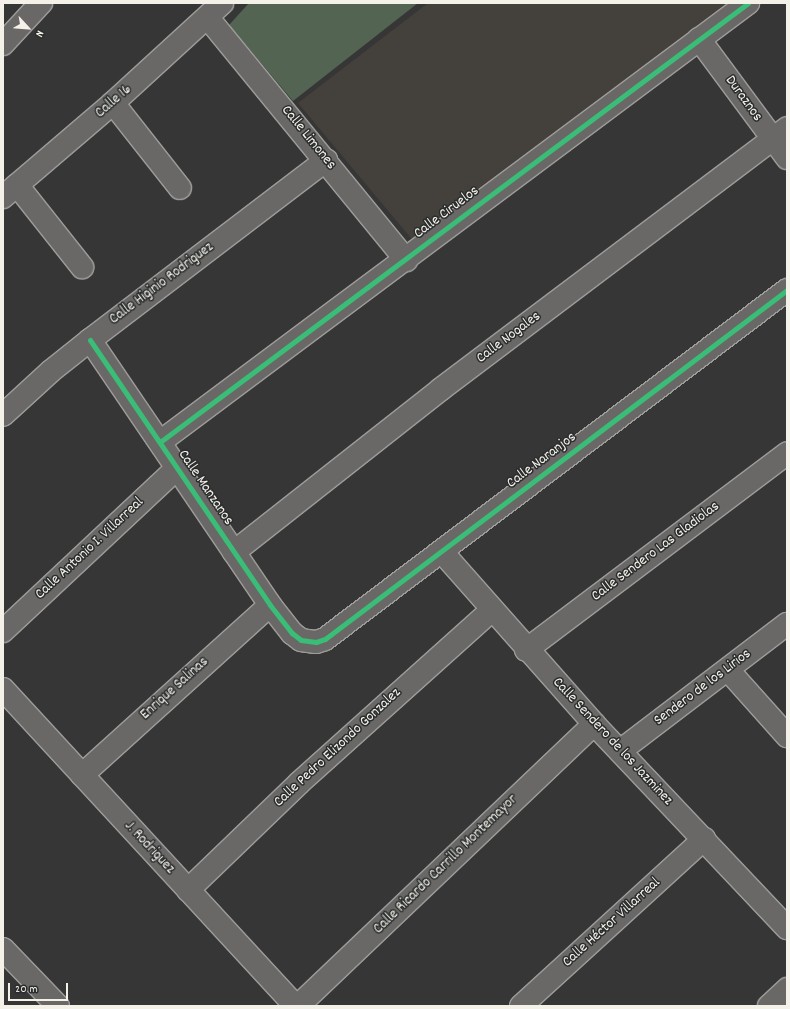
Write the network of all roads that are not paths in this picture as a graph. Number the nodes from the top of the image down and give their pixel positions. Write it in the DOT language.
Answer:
graph roads {
  1 [pos="41,3"];
  2 [pos="748,3"];
  3 [pos="215,10"];
  4 [pos="699,39"];
  5 [pos="3,44"];
  6 [pos="113,103"];
  7 [pos="780,134"];
  8 [pos="787,158"];
  9 [pos="326,160"];
  10 [pos="180,188"];
  11 [pos="10,191"];
  12 [pos="406,260"];
  13 [pos="82,267"];
  14 [pos="787,290"];
  15 [pos="90,340"];
  16 [pos="3,415"];
  17 [pos="160,442"];
  18 [pos="787,453"];
  19 [pos="177,468"];
  20 [pos="234,552"];
  21 [pos="442,552"];
  22 [pos="270,605"];
  23 [pos="491,610"];
  24 [pos="787,624"];
  25 [pos="3,631"];
  26 [pos="308,643"];
  27 [pos="526,650"];
  28 [pos="728,670"];
  29 [pos="3,689"];
  30 [pos="594,724"];
  31 [pos="787,736"];
  32 [pos="620,751"];
  33 [pos="82,775"];
  34 [pos="704,839"];
  35 [pos="188,890"];
  36 [pos="787,928"];
  37 [pos="3,949"];
  38 [pos="787,989"];
  39 [pos="58,1006"];
  40 [pos="297,1006"];
  41 [pos="521,1006"];
  42 [pos="769,1006"];
  1 -- 5 [label="street"];
  2 -- 4 [label="street, Calle Ciruelos"];
  3 -- 6 [label="street, Calle 16"];
  3 -- 9 [label="street, Calle Limones"];
  4 -- 7 [label="street, Duraznos"];
  4 -- 12 [label="street, Calle Ciruelos"];
  6 -- 10 [label="street"];
  6 -- 11 [label="street, Calle 16"];
  7 -- 8 [label="street, Duraznos"];
  7 -- 20 [label="street, Calle Nogales"];
  9 -- 12 [label="street, Calle Limones"];
  9 -- 15 [label="street, Calle Higinio Rodriguez"];
  11 -- 13 [label="street"];
  12 -- 17 [label="street, Calle Ciruelos"];
  14 -- 21 [label="street, Calle Naranjos"];
  15 -- 16 [label="street, Calle Higinio Rodriguez"];
  15 -- 17 [label="street, Calle Manzanos"];
  17 -- 19 [label="street, Calle Manzanos"];
  18 -- 27 [label="street, Calle Sendero Las Gladiolas"];
  19 -- 20 [label="street, Calle Manzanos"];
  19 -- 25 [label="street, Calle Antonio I. Villarreal"];
  20 -- 22 [label="street, Calle Manzanos"];
  21 -- 23 [label="street, Calle Sendero de los Jazminez"];
  21 -- 26 [label="street, Calle Naranjos"];
  22 -- 26 [label="street, Calle Manzanos"];
  22 -- 33 [label="street, Enrique Salinas"];
  23 -- 27 [label="street, Calle Sendero de los Jazminez"];
  23 -- 35 [label="street, Calle Pedro Elizondo Gonzalez"];
  24 -- 28 [label="street, Sendero de los Lirios"];
  27 -- 30 [label="street, Calle Sendero de los Jazminez"];
  28 -- 31 [label="street"];
  28 -- 32 [label="street, Sendero de los Lirios"];
  29 -- 33 [label="street, J. Rodriguez"];
  30 -- 32 [label="street, Calle Sendero de los Jazminez"];
  30 -- 40 [label="street, Calle Ricardo Carrillo Montemayor"];
  32 -- 34 [label="street, Calle Sendero de los Jazminez"];
  33 -- 35 [label="street, J. Rodriguez"];
  34 -- 36 [label="street, Calle Sendero de los Jazminez"];
  34 -- 41 [label="street, Calle Héctor Villarreal"];
  35 -- 40 [label="street, J. Rodriguez"];
  37 -- 39 [label="street"];
  38 -- 42 [label="street"];
}
